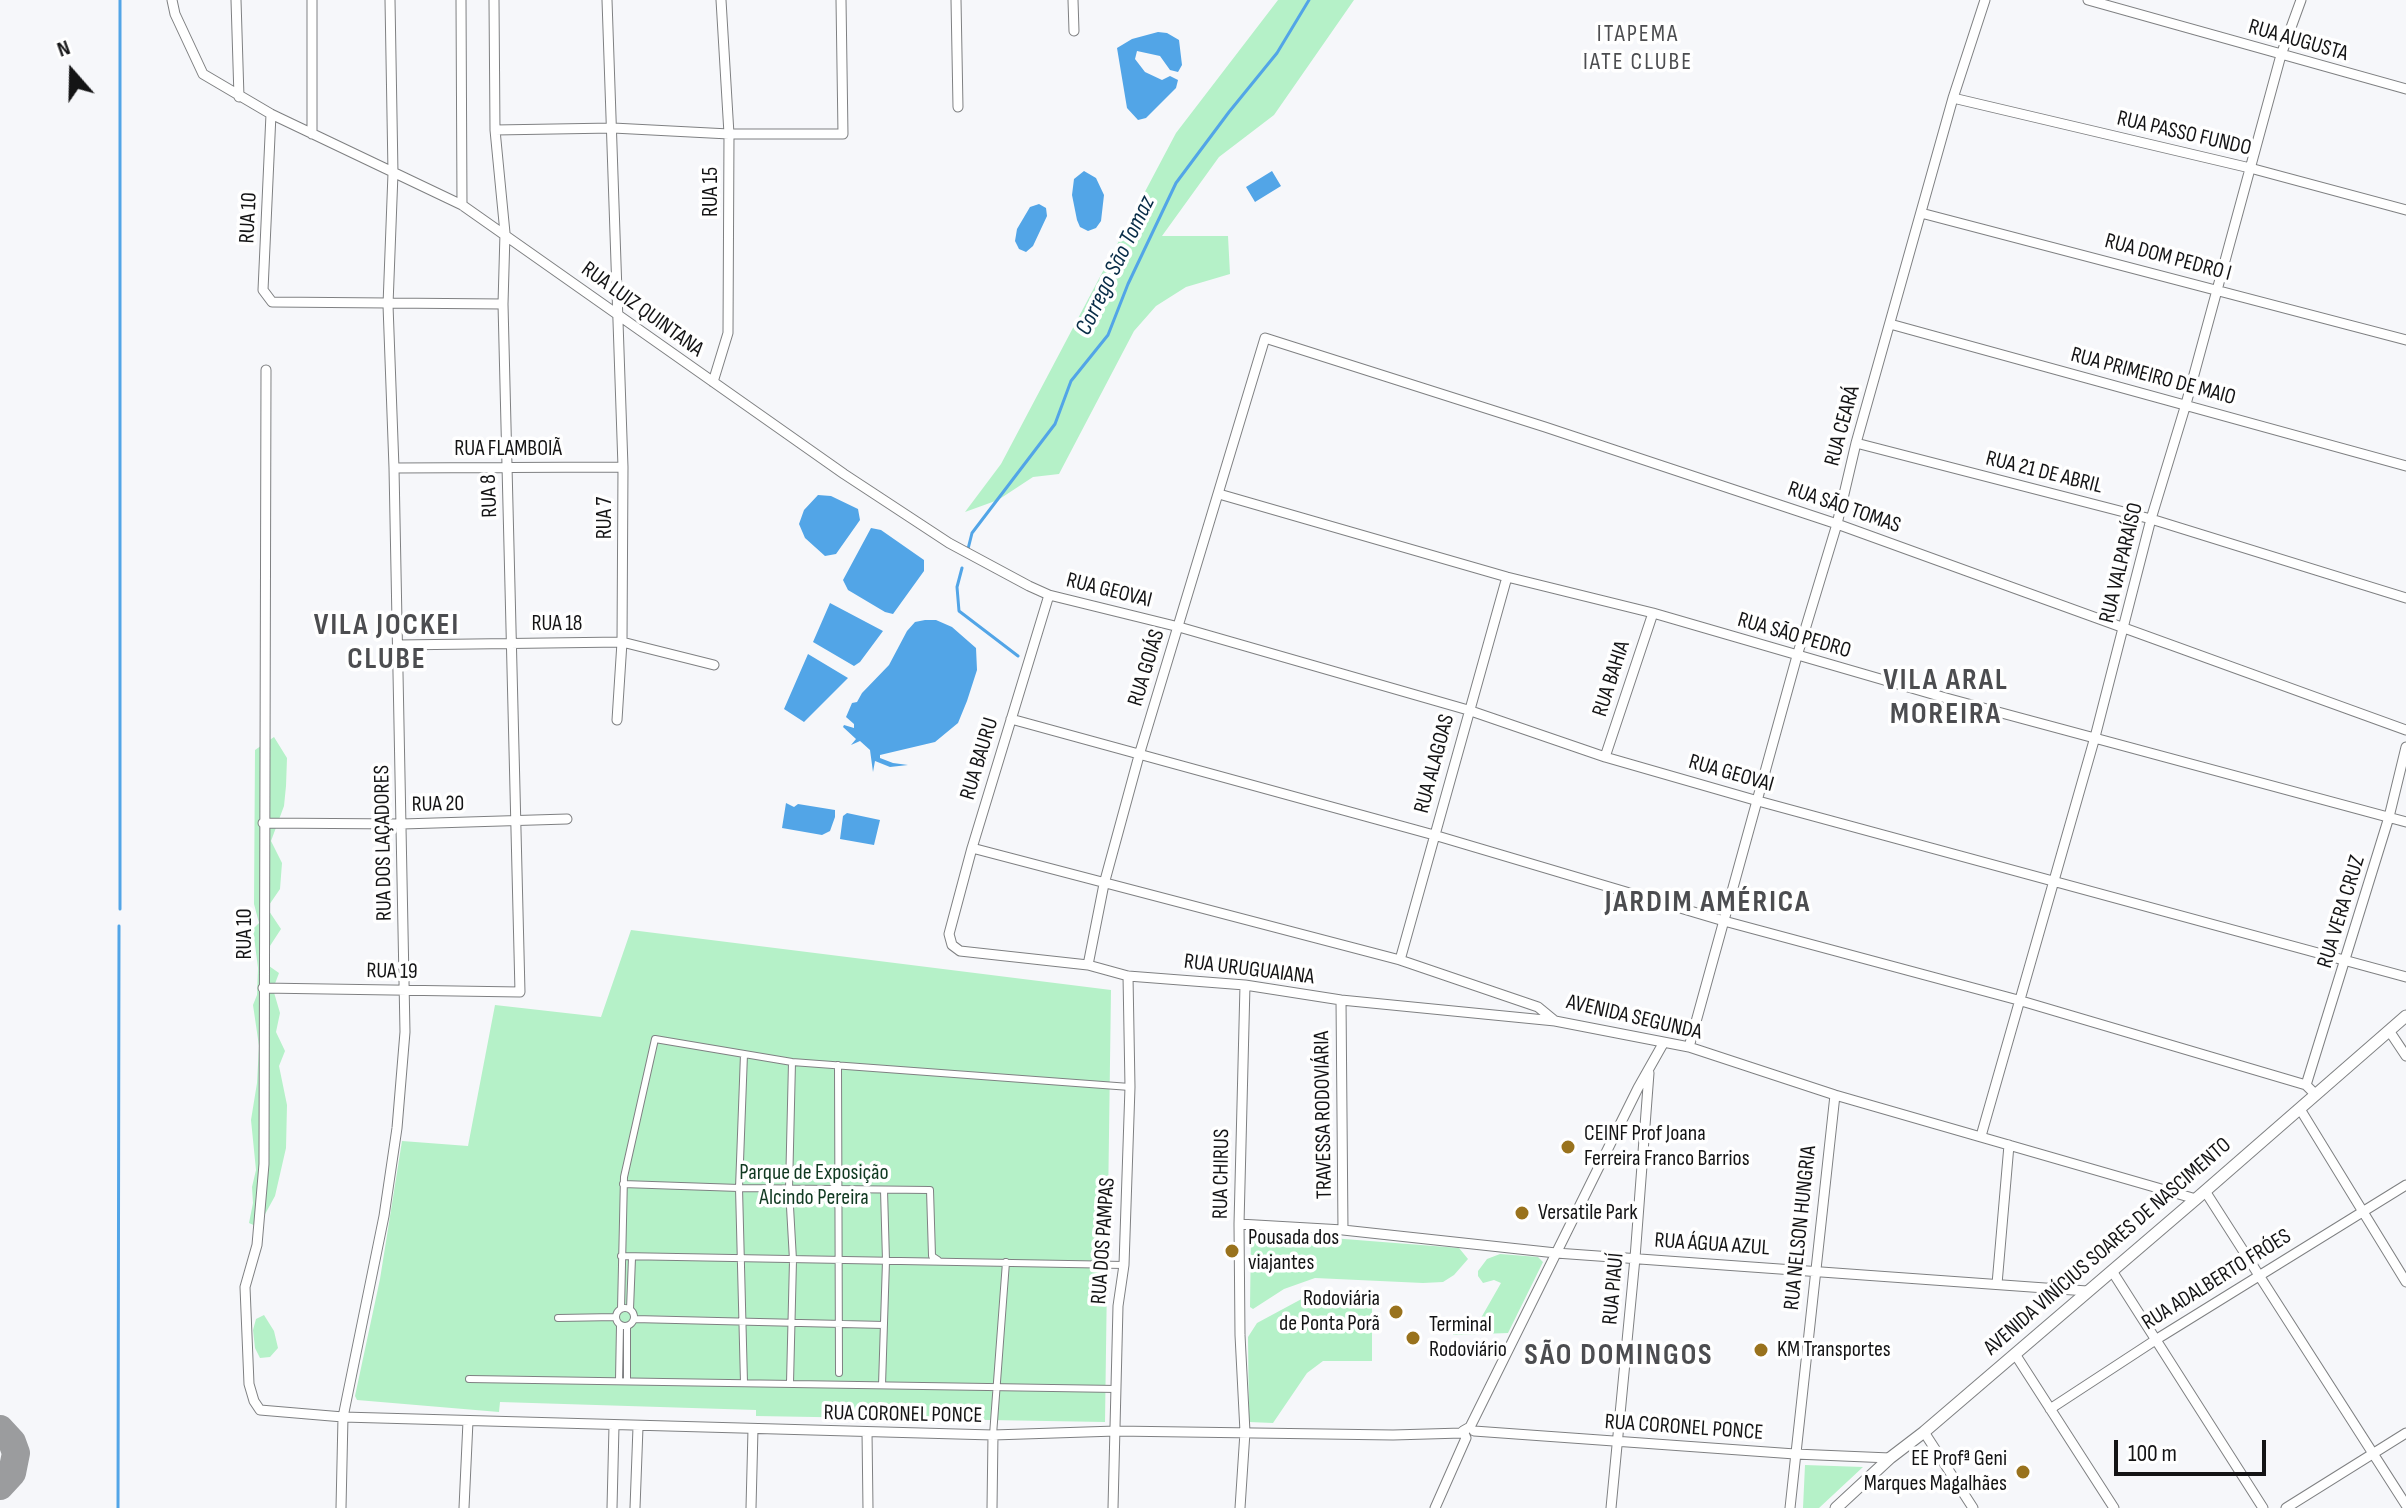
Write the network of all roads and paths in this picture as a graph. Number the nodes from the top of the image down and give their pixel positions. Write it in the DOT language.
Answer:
graph roads {
  1 [pos="172,0"];
  2 [pos="236,0"];
  3 [pos="312,0"];
  4 [pos="390,0"];
  5 [pos="461,0"];
  6 [pos="494,0"];
  7 [pos="607,0"];
  8 [pos="721,0"];
  9 [pos="841,0"];
  10 [pos="956,0"];
  11 [pos="1073,0"];
  12 [pos="1985,0"];
  13 [pos="2088,0"];
  14 [pos="2301,0"];
  15 [pos="1074,31"];
  16 [pos="2281,55"];
  17 [pos="2406,89"];
  18 [pos="239,97"];
  19 [pos="1953,98"];
  20 [pos="958,107"];
  21 [pos="271,114"];
  22 [pos="613,128"];
  23 [pos="495,130"];
  24 [pos="312,134"];
  25 [pos="729,134"];
  26 [pos="2250,168"];
  27 [pos="393,173"];
  28 [pos="462,205"];
  29 [pos="2406,210"];
  30 [pos="1921,213"];
  31 [pos="505,233"];
  32 [pos="2218,290"];
  33 [pos="503,304"];
  34 [pos="388,305"];
  35 [pos="619,316"];
  36 [pos="1890,324"];
  37 [pos="1265,338"];
  38 [pos="2406,340"];
  39 [pos="266,370"];
  40 [pos="713,382"];
  41 [pos="2186,404"];
  42 [pos="1856,443"];
  43 [pos="2406,466"];
  44 [pos="507,467"];
  45 [pos="623,467"];
  46 [pos="394,468"];
  47 [pos="1219,494"];
  48 [pos="2151,519"];
  49 [pos="1837,524"];
  50 [pos="1507,577"];
  51 [pos="1049,595"];
  52 [pos="2406,598"];
  53 [pos="1653,613"];
  54 [pos="2125,626"];
  55 [pos="1179,627"];
  56 [pos="511,642"];
  57 [pos="622,642"];
  58 [pos="398,645"];
  59 [pos="1797,656"];
  60 [pos="714,665"];
  61 [pos="1468,710"];
  62 [pos="1011,719"];
  63 [pos="617,720"];
  64 [pos="2406,730"];
  65 [pos="2095,737"];
  66 [pos="2406,747"];
  67 [pos="1140,752"];
  68 [pos="1605,757"];
  69 [pos="1758,801"];
  70 [pos="2389,817"];
  71 [pos="567,819"];
  72 [pos="516,821"];
  73 [pos="2406,822"];
  74 [pos="263,823"];
  75 [pos="402,824"];
  76 [pos="1434,835"];
  77 [pos="972,848"];
  78 [pos="2052,883"];
  79 [pos="1104,884"];
  80 [pos="1724,921"];
  81 [pos="949,934"];
  82 [pos="1400,960"];
  83 [pos="2346,960"];
  84 [pos="1088,965"];
  85 [pos="1128,976"];
  86 [pos="2406,977"];
  87 [pos="1245,985"];
  88 [pos="263,988"];
  89 [pos="404,991"];
  90 [pos="520,992"];
  91 [pos="1341,1000"];
  92 [pos="2018,1000"];
  93 [pos="2406,1016"];
  94 [pos="1555,1021"];
  95 [pos="2390,1032"];
  96 [pos="1664,1042"];
  97 [pos="1689,1047"];
  98 [pos="744,1054"];
  99 [pos="2406,1056"];
  100 [pos="792,1062"];
  101 [pos="838,1065"];
  102 [pos="1649,1072"];
  103 [pos="1130,1087"];
  104 [pos="2310,1090"];
  105 [pos="1835,1095"];
  106 [pos="2300,1109"];
  107 [pos="1981,1136"];
  108 [pos="2009,1145"];
  109 [pos="623,1184"];
  110 [pos="2406,1185"];
  111 [pos="739,1188"];
  112 [pos="789,1189"];
  113 [pos="837,1189"];
  114 [pos="884,1190"];
  115 [pos="2200,1195"];
  116 [pos="2362,1212"];
  117 [pos="1239,1224"];
  118 [pos="1343,1230"];
  119 [pos="1556,1253"];
  120 [pos="621,1256"];
  121 [pos="742,1257"];
  122 [pos="632,1258"];
  123 [pos="1635,1258"];
  124 [pos="793,1260"];
  125 [pos="838,1261"];
  126 [pos="886,1261"];
  127 [pos="939,1261"];
  128 [pos="1006,1262"];
  129 [pos="1124,1265"];
  130 [pos="1814,1270"];
  131 [pos="2112,1271"];
  132 [pos="2260,1274"];
  133 [pos="2406,1282"];
  134 [pos="1997,1284"];
  135 [pos="2087,1291"];
  136 [pos="621,1309"];
  137 [pos="630,1309"];
  138 [pos="616,1317"];
  139 [pos="558,1318"];
  140 [pos="634,1319"];
  141 [pos="744,1321"];
  142 [pos="792,1321"];
  143 [pos="839,1322"];
  144 [pos="624,1325"];
  145 [pos="884,1325"];
  146 [pos="2157,1339"];
  147 [pos="2015,1354"];
  148 [pos="839,1373"];
  149 [pos="469,1379"];
  150 [pos="623,1380"];
  151 [pos="744,1383"];
  152 [pos="790,1383"];
  153 [pos="882,1385"];
  154 [pos="994,1389"];
  155 [pos="1117,1389"];
  156 [pos="2050,1409"];
  157 [pos="343,1417"];
  158 [pos="468,1421"];
  159 [pos="614,1426"];
  160 [pos="638,1427"];
  161 [pos="753,1429"];
  162 [pos="1116,1431"];
  163 [pos="867,1432"];
  164 [pos="1245,1432"];
  165 [pos="1468,1432"];
  166 [pos="1924,1432"];
  167 [pos="2406,1433"];
  168 [pos="993,1435"];
  169 [pos="1618,1440"];
  170 [pos="2374,1453"];
  171 [pos="1795,1454"];
  172 [pos="1890,1458"];
  173 [pos="2406,1505"];
  174 [pos="341,1508"];
  175 [pos="464,1508"];
  176 [pos="612,1508"];
  177 [pos="635,1508"];
  178 [pos="751,1508"];
  179 [pos="868,1508"];
  180 [pos="992,1508"];
  181 [pos="1113,1508"];
  182 [pos="1240,1508"];
  183 [pos="1435,1508"];
  184 [pos="1611,1508"];
  185 [pos="1790,1508"];
  186 [pos="1836,1508"];
  187 [pos="1973,1508"];
  188 [pos="2114,1508"];
  189 [pos="2263,1508"];
  190 [pos="2286,1508"];
  1 -- 18 [label="street, RUA LUIZ QUINTANA"];
  2 -- 18 [label="street"];
  3 -- 24 [label="street"];
  4 -- 27 [label="street, RUA DOS LAÇADORES"];
  5 -- 28 [label="street"];
  6 -- 23 [label="street, RUA 8"];
  7 -- 22 [label="street"];
  8 -- 25 [label="street, RUA 15"];
  9 -- 25 [label="street"];
  10 -- 20 [label="street"];
  11 -- 15 [label="street"];
  12 -- 19 [label="street, RUA CEARÁ"];
  13 -- 16 [label="street, RUA AUGUSTA"];
  14 -- 16 [label="street, RUA VALPARAÍSO"];
  16 -- 17 [label="street, RUA AUGUSTA"];
  16 -- 26 [label="street, RUA VALPARAÍSO"];
  18 -- 21 [label="street, RUA LUIZ QUINTANA"];
  19 -- 26 [label="street, RUA PASSO FUNDO"];
  19 -- 30 [label="street, RUA CEARÁ"];
  21 -- 24 [label="street, RUA LUIZ QUINTANA"];
  21 -- 34 [label="street, RUA 10"];
  22 -- 23 [label="street"];
  22 -- 25 [label="street"];
  22 -- 35 [label="street"];
  23 -- 31 [label="street, RUA 8"];
  24 -- 27 [label="street, RUA LUIZ QUINTANA"];
  25 -- 40 [label="street, RUA 15"];
  26 -- 29 [label="street, RUA PASSO FUNDO"];
  26 -- 32 [label="street, RUA VALPARAÍSO"];
  27 -- 28 [label="street, RUA LUIZ QUINTANA"];
  27 -- 34 [label="street, RUA DOS LAÇADORES"];
  28 -- 31 [label="street, RUA LUIZ QUINTANA"];
  30 -- 32 [label="street, RUA DOM PEDRO I"];
  30 -- 36 [label="street, RUA CEARÁ"];
  31 -- 33 [label="street, RUA 8"];
  31 -- 35 [label="street, RUA LUIZ QUINTANA"];
  32 -- 38 [label="street, RUA DOM PEDRO I"];
  32 -- 41 [label="street, RUA VALPARAÍSO"];
  33 -- 34 [label="street"];
  33 -- 44 [label="street, RUA 8"];
  34 -- 46 [label="street, RUA DOS LAÇADORES"];
  35 -- 40 [label="street, RUA LUIZ QUINTANA"];
  35 -- 45 [label="street, RUA 7"];
  36 -- 41 [label="street, RUA PRIMEIRO DE MAIO"];
  36 -- 42 [label="street, RUA CEARÁ"];
  37 -- 47 [label="street, RUA GOIÁS"];
  37 -- 49 [label="street, RUA SÃO TOMAS"];
  39 -- 74 [label="street, RUA 10"];
  40 -- 51 [label="street, RUA LUIZ QUINTANA"];
  41 -- 43 [label="street, RUA PRIMEIRO DE MAIO"];
  41 -- 48 [label="street, RUA VALPARAÍSO"];
  42 -- 48 [label="street, RUA 21 DE ABRIL"];
  42 -- 49 [label="street, RUA CEARÁ"];
  44 -- 45 [label="street, RUA FLAMBOIÃ"];
  44 -- 46 [label="street, RUA FLAMBOIÃ"];
  44 -- 56 [label="street, RUA 8"];
  45 -- 57 [label="street, RUA 7"];
  46 -- 58 [label="street, RUA DOS LAÇADORES"];
  47 -- 50 [label="street, RUA SÃO PEDRO"];
  47 -- 55 [label="street, RUA GOIÁS"];
  48 -- 52 [label="street, RUA 21 DE ABRIL"];
  48 -- 54 [label="street, RUA VALPARAÍSO"];
  49 -- 54 [label="street, RUA SÃO TOMAS"];
  49 -- 59 [label="street, RUA CEARÁ"];
  50 -- 53 [label="street, RUA SÃO PEDRO"];
  50 -- 61 [label="street, RUA ALAGOAS"];
  51 -- 55 [label="street, RUA GEOVAI"];
  51 -- 62 [label="street, RUA BAURU"];
  53 -- 59 [label="street, RUA SÃO PEDRO"];
  53 -- 68 [label="street, RUA BAHIA"];
  54 -- 64 [label="street, RUA SÃO TOMAS"];
  54 -- 65 [label="street, RUA VALPARAÍSO"];
  55 -- 61 [label="street, RUA GEOVAI"];
  55 -- 67 [label="street, RUA GOIÁS"];
  56 -- 57 [label="street, RUA 18"];
  56 -- 58 [label="street, RUA 18"];
  56 -- 72 [label="street, RUA 8"];
  57 -- 60 [label="street, RUA 18"];
  57 -- 63 [label="street, RUA 7"];
  58 -- 75 [label="street, RUA DOS LAÇADORES"];
  59 -- 65 [label="street, RUA SÃO PEDRO"];
  59 -- 69 [label="street, RUA CEARÁ"];
  61 -- 68 [label="street, RUA GEOVAI"];
  61 -- 76 [label="street, RUA ALAGOAS"];
  62 -- 67 [label="street"];
  62 -- 77 [label="street, RUA BAURU"];
  65 -- 70 [label="street, RUA SÃO PEDRO"];
  65 -- 78 [label="street, RUA VALPARAÍSO"];
  66 -- 70 [label="street, RUA VERA CRUZ"];
  67 -- 76 [label="street"];
  67 -- 79 [label="street, RUA GOIÁS"];
  68 -- 69 [label="street, RUA GEOVAI"];
  69 -- 78 [label="street, RUA GEOVAI"];
  69 -- 80 [label="street, RUA CEARÁ"];
  70 -- 73 [label="street, RUA SÃO PEDRO"];
  70 -- 83 [label="street, RUA VERA CRUZ"];
  71 -- 72 [label="street, RUA 20"];
  72 -- 75 [label="street, RUA 20"];
  72 -- 90 [label="street, RUA 8"];
  74 -- 75 [label="street, RUA 20"];
  74 -- 88 [label="street, RUA 10"];
  75 -- 89 [label="street, RUA DOS LAÇADORES"];
  76 -- 80 [label="street"];
  76 -- 82 [label="street, RUA ALAGOAS"];
  77 -- 79 [label="street, AVENIDA SEGUNDA"];
  77 -- 81 [label="street, RUA BAURU"];
  78 -- 83 [label="street, RUA GEOVAI"];
  78 -- 92 [label="street, RUA VALPARAÍSO"];
  79 -- 82 [label="street, AVENIDA SEGUNDA"];
  79 -- 84 [label="street, RUA GOIÁS"];
  80 -- 92 [label="street"];
  80 -- 97 [label="street, RUA CEARÁ"];
  81 -- 84 [label="street, RUA URUGUAIANA"];
  82 -- 94 [label="street, AVENIDA SEGUNDA"];
  83 -- 86 [label="street, RUA GEOVAI"];
  83 -- 104 [label="street, RUA VERA CRUZ"];
  84 -- 85 [label="street, RUA URUGUAIANA"];
  85 -- 87 [label="street, RUA URUGUAIANA"];
  85 -- 103 [label="street, RUA DOS PAMPAS"];
  87 -- 91 [label="street, RUA URUGUAIANA"];
  87 -- 117 [label="street, RUA CHIRUS"];
  88 -- 89 [label="street, RUA 19"];
  88 -- 157 [label="street, RUA 10"];
  89 -- 90 [label="street, RUA 19"];
  89 -- 157 [label="street, RUA DOS LAÇADORES"];
  91 -- 94 [label="street, RUA URUGUAIANA"];
  91 -- 118 [label="street, TRAVESSA RODOVIÁRIA"];
  92 -- 104 [label="street"];
  92 -- 107 [label="street, RUA VALPARAÍSO"];
  93 -- 95 [label="street, AVENIDA VINÍCIUS SOARES DE NASCIMENTO"];
  94 -- 96 [label="street, AVENIDA SEGUNDA"];
  95 -- 99 [label="street"];
  95 -- 104 [label="street, AVENIDA VINÍCIUS SOARES DE NASCIMENTO"];
  96 -- 97 [label="street, AVENIDA SEGUNDA"];
  96 -- 102 [label="street"];
  97 -- 105 [label="street, AVENIDA SEGUNDA"];
  98 -- 100 [label="street"];
  98 -- 109 [label="street"];
  98 -- 111 [label="street"];
  100 -- 101 [label="street"];
  100 -- 112 [label="street"];
  101 -- 103 [label="street"];
  101 -- 113 [label="street"];
  102 -- 119 [label="street"];
  102 -- 123 [label="street, RUA PIAUÍ"];
  103 -- 129 [label="street, RUA DOS PAMPAS"];
  104 -- 106 [label="street, AVENIDA VINÍCIUS SOARES DE NASCIMENTO"];
  105 -- 107 [label="street, AVENIDA SEGUNDA"];
  105 -- 130 [label="street, RUA NELSON HUNGRIA"];
  106 -- 115 [label="street, AVENIDA VINÍCIUS SOARES DE NASCIMENTO"];
  106 -- 116 [label="street"];
  107 -- 108 [label="street, AVENIDA SEGUNDA"];
  108 -- 115 [label="street, AVENIDA SEGUNDA"];
  108 -- 134 [label="street"];
  109 -- 111 [label="street"];
  109 -- 120 [label="street"];
  110 -- 116 [label="street, RUA ADALBERTO FRÓES"];
  111 -- 112 [label="street"];
  111 -- 121 [label="street"];
  112 -- 113 [label="street"];
  112 -- 124 [label="street"];
  113 -- 114 [label="street"];
  113 -- 125 [label="street"];
  114 -- 126 [label="street"];
  114 -- 127 [label="street"];
  115 -- 131 [label="street, AVENIDA VINÍCIUS SOARES DE NASCIMENTO"];
  115 -- 132 [label="street"];
  116 -- 132 [label="street, RUA ADALBERTO FRÓES"];
  116 -- 133 [label="street"];
  117 -- 118 [label="street, RUA ÁGUA AZUL"];
  117 -- 164 [label="street, RUA CHIRUS"];
  118 -- 119 [label="street, RUA ÁGUA AZUL"];
  119 -- 123 [label="street, RUA ÁGUA AZUL"];
  119 -- 165 [label="street"];
  120 -- 122 [label="street"];
  120 -- 136 [label="street"];
  121 -- 122 [label="street"];
  121 -- 124 [label="street"];
  121 -- 141 [label="street"];
  122 -- 137 [label="street"];
  123 -- 130 [label="street, RUA ÁGUA AZUL"];
  123 -- 169 [label="street, RUA PIAUÍ"];
  124 -- 125 [label="street"];
  124 -- 142 [label="street"];
  125 -- 126 [label="street"];
  125 -- 143 [label="street"];
  126 -- 127 [label="street"];
  126 -- 145 [label="street"];
  127 -- 128 [label="street"];
  128 -- 129 [label="street"];
  128 -- 154 [label="street"];
  129 -- 155 [label="street, RUA DOS PAMPAS"];
  130 -- 134 [label="street, RUA ÁGUA AZUL"];
  130 -- 171 [label="street, RUA NELSON HUNGRIA"];
  131 -- 135 [label="street, AVENIDA VINÍCIUS SOARES DE NASCIMENTO"];
  131 -- 146 [label="street"];
  132 -- 146 [label="street, RUA ADALBERTO FRÓES"];
  132 -- 170 [label="street"];
  134 -- 135 [label="street, RUA ÁGUA AZUL"];
  135 -- 147 [label="street, AVENIDA VINÍCIUS SOARES DE NASCIMENTO"];
  136 -- 137 [label="street"];
  136 -- 138 [label="street"];
  137 -- 140 [label="street"];
  138 -- 139 [label="street"];
  138 -- 144 [label="street"];
  140 -- 141 [label="street"];
  140 -- 144 [label="street"];
  141 -- 142 [label="street"];
  141 -- 151 [label="street"];
  142 -- 143 [label="street"];
  142 -- 152 [label="street"];
  143 -- 145 [label="street"];
  143 -- 148 [label="street"];
  144 -- 150 [label="street"];
  145 -- 153 [label="street"];
  146 -- 156 [label="street, RUA ADALBERTO FRÓES"];
  146 -- 189 [label="street"];
  147 -- 156 [label="street"];
  147 -- 166 [label="street, AVENIDA VINÍCIUS SOARES DE NASCIMENTO"];
  149 -- 150 [label="street"];
  150 -- 151 [label="street"];
  151 -- 152 [label="street"];
  152 -- 153 [label="street"];
  153 -- 154 [label="street"];
  154 -- 155 [label="street"];
  154 -- 168 [label="street"];
  155 -- 162 [label="street, RUA DOS PAMPAS"];
  156 -- 188 [label="street"];
  157 -- 158 [label="street, RUA CORONEL PONCE"];
  157 -- 174 [label="street, RUA DOS LAÇADORES"];
  158 -- 159 [label="street, RUA CORONEL PONCE"];
  158 -- 175 [label="street"];
  159 -- 160 [label="street, RUA CORONEL PONCE"];
  159 -- 176 [label="street"];
  160 -- 161 [label="street, RUA CORONEL PONCE"];
  160 -- 177 [label="street"];
  161 -- 163 [label="street, RUA CORONEL PONCE"];
  161 -- 178 [label="street"];
  162 -- 164 [label="street, RUA CORONEL PONCE"];
  162 -- 168 [label="street, RUA CORONEL PONCE"];
  162 -- 181 [label="street, RUA DOS PAMPAS"];
  163 -- 168 [label="street, RUA CORONEL PONCE"];
  163 -- 179 [label="street"];
  164 -- 165 [label="street, RUA CORONEL PONCE"];
  164 -- 182 [label="street, RUA CHIRUS"];
  165 -- 169 [label="street, RUA CORONEL PONCE"];
  165 -- 183 [label="street"];
  166 -- 172 [label="street, AVENIDA VINÍCIUS SOARES DE NASCIMENTO"];
  166 -- 187 [label="street"];
  167 -- 170 [label="street"];
  168 -- 180 [label="street"];
  169 -- 171 [label="street, RUA CORONEL PONCE"];
  169 -- 184 [label="street, RUA PIAUÍ"];
  170 -- 173 [label="street"];
  170 -- 190 [label="street"];
  171 -- 172 [label="street, RUA CORONEL PONCE"];
  171 -- 185 [label="street, RUA NELSON HUNGRIA"];
  172 -- 186 [label="street, AVENIDA VINÍCIUS SOARES DE NASCIMENTO"];
}
